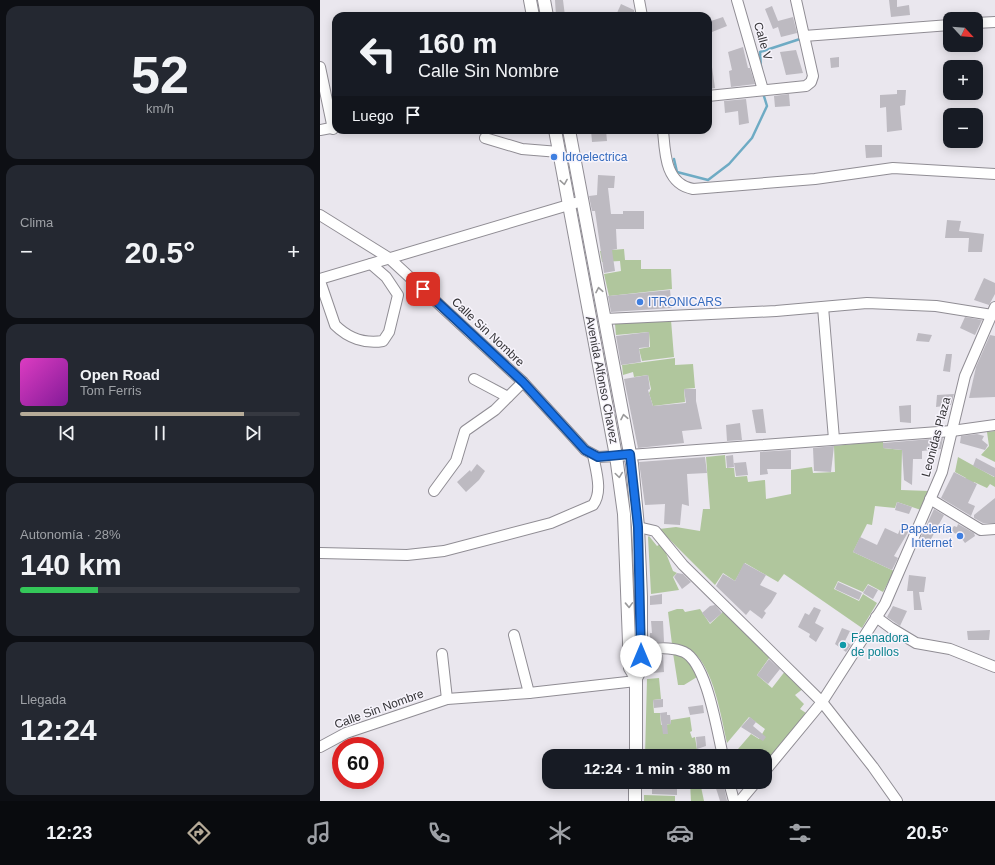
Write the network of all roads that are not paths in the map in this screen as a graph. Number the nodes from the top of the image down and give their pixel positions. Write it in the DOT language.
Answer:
graph roads {
  1 [pos="544,0"];
  2 [pos="639,0"];
  3 [pos="737,0"];
  4 [pos="796,0"];
  5 [pos="546,12"];
  6 [pos="641,12"];
  7 [pos="995,22"];
  8 [pos="983,23"];
  9 [pos="943,26"];
  10 [pos="804,36"];
  11 [pos="320,67"];
  12 [pos="763,90"];
  13 [pos="712,96"];
  14 [pos="332,116"];
  15 [pos="332,128"];
  16 [pos="320,130"];
  17 [pos="556,134"];
  18 [pos="570,134"];
  19 [pos="663,134"];
  20 [pos="485,138"];
  21 [pos="559,152"];
  22 [pos="995,174"];
  23 [pos="582,201"];
  24 [pos="568,204"];
  25 [pos="320,215"];
  26 [pos="390,258"];
  27 [pos="371,264"];
  28 [pos="320,280"];
  29 [pos="823,307"];
  30 [pos="993,311"];
  31 [pos="605,319"];
  32 [pos="474,380"];
  33 [pos="523,382"];
  34 [pos="508,397"];
  35 [pos="995,425"];
  36 [pos="952,431"];
  37 [pos="834,439"];
  38 [pos="630,454"];
  39 [pos="593,455"];
  40 [pos="616,456"];
  41 [pos="434,491"];
  42 [pos="930,500"];
  43 [pos="638,527"];
  44 [pos="995,528"];
  45 [pos="320,553"];
  46 [pos="876,617"];
  47 [pos="514,635"];
  48 [pos="641,649"];
  49 [pos="442,654"];
  50 [pos="995,667"];
  51 [pos="636,680"];
  52 [pos="529,694"];
  53 [pos="447,699"];
  54 [pos="822,702"];
  55 [pos="320,747"];
  56 [pos="636,749"];
  57 [pos="721,749"];
  58 [pos="772,763"];
  59 [pos="635,789"];
  60 [pos="731,789"];
  61 [pos="750,789"];
  62 [pos="635,801"];
  63 [pos="734,801"];
  64 [pos="740,801"];
  65 [pos="896,801"];
  1 -- 5 [label="main road"];
  2 -- 6 [label="street"];
  3 -- 12 [label="street, Calle V"];
  4 -- 10 [label="street"];
  7 -- 8 [label="street"];
  9 -- 10 [label="street"];
  10 -- 12 [label="street"];
  11 -- 14 [label="street"];
  12 -- 13 [label="street"];
  15 -- 16 [label="street"];
  17 -- 21 [label="main road, Avenida Alfonso Chavez"];
  18 -- 23 [label="main road, Avenida Alfonso Chavez"];
  19 -- 22 [label="street"];
  20 -- 21 [label="street"];
  21 -- 24 [label="main road, Avenida Alfonso Chavez, one-way"];
  23 -- 24 [label="street"];
  31 -- 23 [label="main road, Avenida Alfonso Chavez, one-way"];
  24 -- 26 [label="street"];
  24 -- 40 [label="main road, Avenida Alfonso Chavez"];
  25 -- 26 [label="street, Calle Sin Nombre"];
  26 -- 27 [label="street"];
  26 -- 33 [label="street, Calle Sin Nombre"];
  27 -- 28 [label="street"];
  27 -- 28 [label="street"];
  29 -- 30 [label="street"];
  29 -- 31 [label="street"];
  29 -- 37 [label="street"];
  30 -- 36 [label="street, Leonidas Plaza"];
  38 -- 31 [label="main road, Avenida Alfonso Chavez, one-way"];
  32 -- 34 [label="street"];
  33 -- 34 [label="street, Calle Sin Nombre"];
  33 -- 39 [label="street, Calle Sin Nombre"];
  34 -- 41 [label="street, Calle Sin Nombre"];
  35 -- 36 [label="street"];
  36 -- 37 [label="street"];
  36 -- 42 [label="street, Leonidas Plaza"];
  37 -- 38 [label="street"];
  38 -- 40 [label="street"];
  38 -- 43 [label="main road, Avenida Alfonso Chavez"];
  39 -- 40 [label="street"];
  39 -- 45 [label="street"];
  40 -- 51 [label="main road, Avenida Alfonso Chavez, one-way"];
  42 -- 44 [label="street"];
  42 -- 46 [label="street, Leonidas Plaza"];
  43 -- 48 [label="main road, Avenida Alfonso Chavez"];
  43 -- 54 [label="street"];
  46 -- 50 [label="street"];
  46 -- 54 [label="street, Leonidas Plaza"];
  47 -- 52 [label="street"];
  48 -- 51 [label="main road, Avenida Alfonso Chavez"];
  48 -- 57 [label="street"];
  49 -- 53 [label="street"];
  51 -- 52 [label="street, Calle Sin Nombre"];
  51 -- 56 [label="main road, Avenida Alfonso Chavez"];
  52 -- 53 [label="street, Calle Sin Nombre"];
  53 -- 55 [label="street, Calle Sin Nombre"];
  54 -- 58 [label="street, Leonidas Plaza"];
  54 -- 65 [label="street"];
  59 -- 62 [label="main road"];
  60 -- 63 [label="street"];
  61 -- 64 [label="street"];
}
